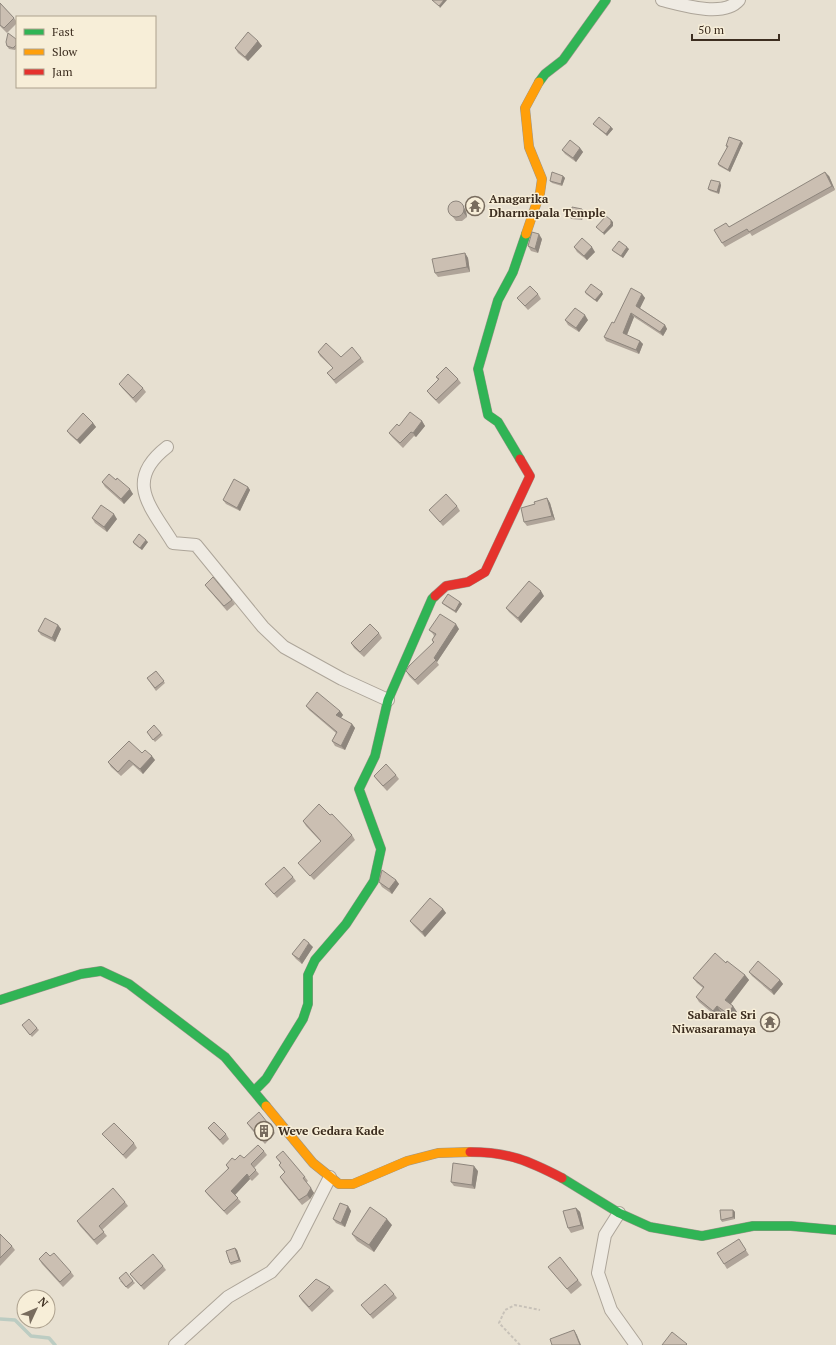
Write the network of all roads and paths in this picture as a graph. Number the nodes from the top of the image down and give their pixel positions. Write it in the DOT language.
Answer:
graph roads {
  1 [pos="606,0"];
  2 [pos="662,0"];
  3 [pos="739,0"];
  4 [pos="166,447"];
  5 [pos="388,700"];
  6 [pos="0,1000"];
  7 [pos="254,1091"];
  8 [pos="330,1177"];
  9 [pos="619,1213"];
  10 [pos="836,1230"];
  11 [pos="540,1310"];
  12 [pos="175,1345"];
  13 [pos="520,1345"];
  14 [pos="636,1345"];
  1 -- 5 [label="street"];
  2 -- 3 [label="street"];
  4 -- 5 [label="street"];
  5 -- 7 [label="street"];
  6 -- 7 [label="street"];
  7 -- 8 [label="street"];
  8 -- 9 [label="street"];
  8 -- 12 [label="street"];
  9 -- 10 [label="street"];
  9 -- 14 [label="street"];
  11 -- 13 [label="path"];
}
